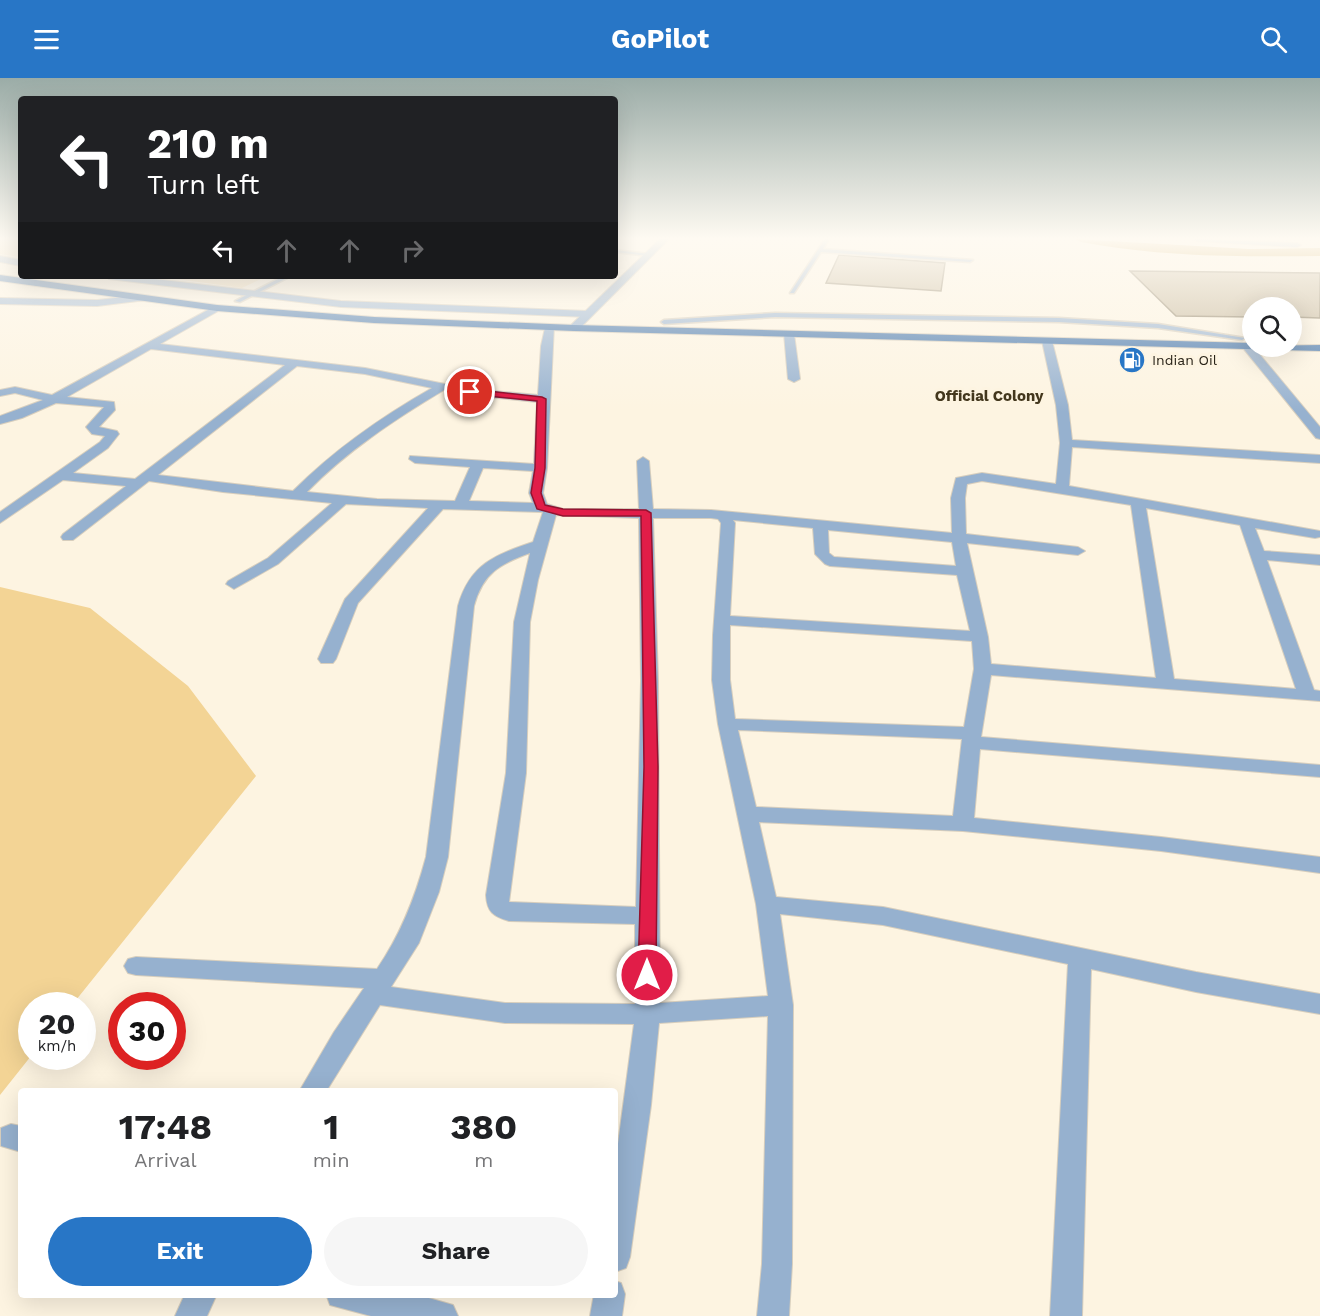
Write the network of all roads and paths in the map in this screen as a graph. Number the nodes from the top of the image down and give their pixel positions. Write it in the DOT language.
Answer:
graph roads {
  1 [pos="134,297"];
  2 [pos="206,297"];
  3 [pos="248,297"];
  4 [pos="272,297"];
  5 [pos="606,297"];
  6 [pos="143,298"];
  7 [pos="0,301"];
  8 [pos="238,301"];
  9 [pos="217,308"];
  10 [pos="586,316"];
  11 [pos="550,327"];
  12 [pos="574,328"];
  13 [pos="789,334"];
  14 [pos="1302,339"];
  15 [pos="1320,340"];
  16 [pos="1047,341"];
  17 [pos="1242,341"];
  18 [pos="1242,341"];
  19 [pos="150,346"];
  20 [pos="1302,346"];
  21 [pos="1320,348"];
  22 [pos="1259,357"];
  23 [pos="296,362"];
  24 [pos="794,379"];
  25 [pos="443,387"];
  26 [pos="0,393"];
  27 [pos="54,399"];
  28 [pos="542,399"];
  29 [pos="2,421"];
  30 [pos="1320,435"];
  31 [pos="1066,444"];
  32 [pos="415,459"];
  33 [pos="1320,459"];
  34 [pos="643,461"];
  35 [pos="478,464"];
  36 [pos="540,468"];
  37 [pos="62,476"];
  38 [pos="142,480"];
  39 [pos="1062,489"];
  40 [pos="295,496"];
  41 [pos="343,500"];
  42 [pos="1138,503"];
  43 [pos="439,505"];
  44 [pos="460,505"];
  45 [pos="545,509"];
  46 [pos="646,513"];
  47 [pos="724,517"];
  48 [pos="0,519"];
  49 [pos="1246,522"];
  50 [pos="820,525"];
  51 [pos="1315,534"];
  52 [pos="68,537"];
  53 [pos="959,538"];
  54 [pos="540,545"];
  55 [pos="1078,551"];
  56 [pos="1257,555"];
  57 [pos="1320,560"];
  58 [pos="964,571"];
  59 [pos="234,584"];
  60 [pos="722,620"];
  61 [pos="980,637"];
  62 [pos="327,659"];
  63 [pos="983,669"];
  64 [pos="1166,684"];
  65 [pos="1313,695"];
  66 [pos="728,724"];
  67 [pos="972,738"];
  68 [pos="1320,771"];
  69 [pos="749,814"];
  70 [pos="963,824"];
  71 [pos="1320,866"];
  72 [pos="767,904"];
  73 [pos="646,916"];
  74 [pos="1080,957"];
  75 [pos="136,966"];
  76 [pos="380,986"];
  77 [pos="1320,1004"];
  78 [pos="781,1005"];
  79 [pos="647,1014"];
  80 [pos="314,1088"];
  81 [pos="618,1236"];
  82 [pos="200,1298"];
  83 [pos="359,1298"];
  84 [pos="609,1298"];
  85 [pos="190,1316"];
  86 [pos="442,1316"];
  87 [pos="606,1316"];
  88 [pos="773,1316"];
  89 [pos="1066,1316"];
  1 -- 6 [label="main road"];
  2 -- 8 [label="main road"];
  3 -- 8 [label="lane"];
  4 -- 10 [label="street"];
  5 -- 10 [label="street"];
  6 -- 7 [label="street"];
  6 -- 9 [label="main road"];
  8 -- 10 [label="main road"];
  9 -- 11 [label="main road"];
  9 -- 19 [label="street"];
  10 -- 12 [label="street"];
  10 -- 17 [label="main road"];
  11 -- 12 [label="main road"];
  11 -- 28 [label="street"];
  12 -- 13 [label="main road"];
  13 -- 16 [label="main road"];
  13 -- 24 [label="street"];
  14 -- 15 [label="main road"];
  16 -- 18 [label="main road"];
  16 -- 31 [label="street"];
  19 -- 23 [label="street"];
  19 -- 27 [label="street"];
  20 -- 21 [label="main road"];
  22 -- 30 [label="street"];
  23 -- 25 [label="street"];
  23 -- 38 [label="street"];
  25 -- 28 [label="street"];
  25 -- 40 [label="street"];
  26 -- 27 [label="street"];
  27 -- 29 [label="street"];
  27 -- 37 [label="street"];
  28 -- 36 [label="street"];
  31 -- 33 [label="street"];
  31 -- 39 [label="street"];
  32 -- 35 [label="street"];
  34 -- 46 [label="street"];
  35 -- 36 [label="street"];
  35 -- 44 [label="street"];
  36 -- 45 [label="street"];
  37 -- 38 [label="street"];
  37 -- 48 [label="street"];
  38 -- 40 [label="street"];
  38 -- 52 [label="street"];
  39 -- 42 [label="street"];
  39 -- 53 [label="street"];
  40 -- 41 [label="street"];
  41 -- 43 [label="street"];
  41 -- 59 [label="street"];
  42 -- 49 [label="street"];
  42 -- 64 [label="street"];
  43 -- 44 [label="street"];
  43 -- 62 [label="street"];
  44 -- 45 [label="street"];
  45 -- 46 [label="street"];
  45 -- 54 [label="street"];
  46 -- 47 [label="street"];
  46 -- 73 [label="street"];
  47 -- 50 [label="street"];
  47 -- 60 [label="street"];
  49 -- 51 [label="street"];
  49 -- 56 [label="street"];
  50 -- 53 [label="street"];
  50 -- 58 [label="street"];
  53 -- 55 [label="street"];
  53 -- 58 [label="street"];
  54 -- 73 [label="street"];
  54 -- 76 [label="street"];
  56 -- 57 [label="street"];
  56 -- 65 [label="street"];
  58 -- 61 [label="street"];
  60 -- 61 [label="street"];
  60 -- 66 [label="street"];
  61 -- 63 [label="street"];
  63 -- 64 [label="street"];
  63 -- 67 [label="street"];
  64 -- 65 [label="street"];
  66 -- 67 [label="street"];
  66 -- 69 [label="street"];
  67 -- 68 [label="street"];
  67 -- 70 [label="street"];
  69 -- 70 [label="street"];
  69 -- 72 [label="street"];
  70 -- 71 [label="street"];
  72 -- 74 [label="street"];
  72 -- 78 [label="street"];
  73 -- 79 [label="street"];
  74 -- 77 [label="street"];
  74 -- 89 [label="street"];
  75 -- 76 [label="street"];
  76 -- 79 [label="street"];
  76 -- 80 [label="street"];
  78 -- 79 [label="street"];
  78 -- 88 [label="street"];
  79 -- 81 [label="street"];
  82 -- 85 [label="street"];
  83 -- 86 [label="street"];
  84 -- 87 [label="street"];
}
